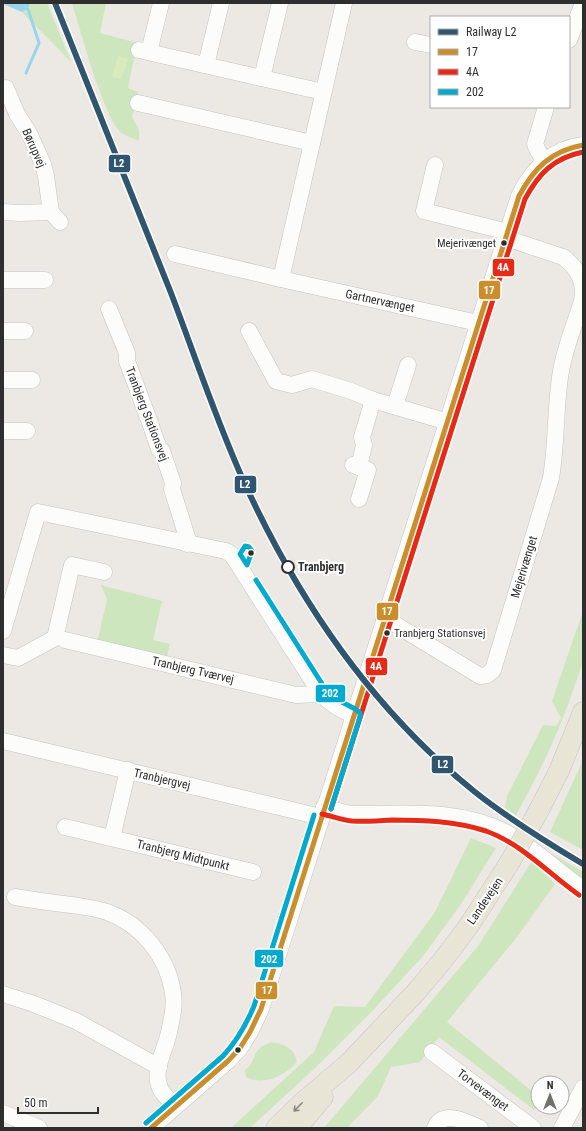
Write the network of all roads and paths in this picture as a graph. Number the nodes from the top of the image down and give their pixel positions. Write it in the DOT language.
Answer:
graph roads {
  1 [pos="161,3"];
  2 [pos="221,3"];
  3 [pos="280,3"];
  4 [pos="344,3"];
  5 [pos="583,3"];
  6 [pos="570,37"];
  7 [pos="415,42"];
  8 [pos="430,45"];
  9 [pos="206,65"];
  10 [pos="262,78"];
  11 [pos="8,88"];
  12 [pos="323,92"];
  13 [pos="138,103"];
  14 [pos="546,108"];
  15 [pos="312,143"];
  16 [pos="583,145"];
  17 [pos="545,161"];
  18 [pos="435,165"];
  19 [pos="3,212"];
  20 [pos="507,235"];
  21 [pos="175,254"];
  22 [pos="281,279"];
  23 [pos="3,280"];
  24 [pos="45,280"];
  25 [pos="583,290"];
  26 [pos="583,293"];
  27 [pos="109,309"];
  28 [pos="478,323"];
  29 [pos="3,331"];
  30 [pos="25,331"];
  31 [pos="249,331"];
  32 [pos="408,365"];
  33 [pos="3,380"];
  34 [pos="32,380"];
  35 [pos="373,400"];
  36 [pos="395,406"];
  37 [pos="448,422"];
  38 [pos="3,431"];
  39 [pos="27,431"];
  40 [pos="360,499"];
  41 [pos="187,544"];
  42 [pos="104,572"];
  43 [pos="384,619"];
  44 [pos="3,631"];
  45 [pos="65,640"];
  46 [pos="3,656"];
  47 [pos="321,694"];
  48 [pos="583,712"];
  49 [pos="353,715"];
  50 [pos="3,741"];
  51 [pos="128,770"];
  52 [pos="323,812"];
  53 [pos="65,827"];
  54 [pos="112,838"];
  55 [pos="253,872"];
  56 [pos="583,889"];
  57 [pos="14,898"];
  58 [pos="3,994"];
  59 [pos="432,1052"];
  60 [pos="348,1063"];
  61 [pos="159,1067"];
  62 [pos="583,1088"];
  63 [pos="175,1106"];
  64 [pos="3,1113"];
  65 [pos="39,1128"];
  66 [pos="151,1128"];
  67 [pos="276,1128"];
  68 [pos="297,1128"];
  69 [pos="435,1128"];
  70 [pos="480,1128"];
  71 [pos="533,1128"];
  72 [pos="562,1128"];
  1 -- 9 [label="street"];
  2 -- 9 [label="street"];
  3 -- 10 [label="street"];
  4 -- 12 [label="street"];
  5 -- 6 [label="street"];
  7 -- 8 [label="street"];
  9 -- 10 [label="street"];
  10 -- 12 [label="street"];
  11 -- 19 [label="street, Børupvej"];
  12 -- 15 [label="street"];
  13 -- 15 [label="street"];
  14 -- 17 [label="street"];
  15 -- 22 [label="street"];
  16 -- 17 [label="street"];
  17 -- 20 [label="street"];
  18 -- 20 [label="street"];
  20 -- 25 [label="street"];
  20 -- 28 [label="street"];
  21 -- 22 [label="street, Gartnervænget"];
  22 -- 28 [label="street, Gartnervænget"];
  23 -- 24 [label="street"];
  26 -- 43 [label="street, Mejerivænget"];
  27 -- 41 [label="street, Tranbjerg Stationsvej"];
  28 -- 37 [label="street"];
  29 -- 30 [label="street"];
  31 -- 35 [label="street"];
  32 -- 36 [label="street"];
  33 -- 34 [label="street"];
  35 -- 36 [label="street"];
  35 -- 40 [label="street"];
  36 -- 37 [label="street"];
  37 -- 43 [label="street"];
  38 -- 39 [label="street"];
  41 -- 44 [label="street"];
  41 -- 47 [label="street"];
  42 -- 46 [label="street"];
  43 -- 49 [label="street"];
  45 -- 47 [label="street, Tranbjerg Tværvej"];
  47 -- 49 [label="street"];
  48 -- 60 [label="main road, Landevejen, bridge"];
  49 -- 52 [label="street"];
  50 -- 51 [label="street, Tranbjergvej"];
  51 -- 52 [label="street, Tranbjergvej"];
  51 -- 54 [label="street"];
  52 -- 56 [label="street"];
  52 -- 63 [label="street"];
  53 -- 54 [label="street, Tranbjerg Midtpunkt"];
  54 -- 55 [label="street, Tranbjerg Midtpunkt"];
  57 -- 61 [label="street"];
  58 -- 61 [label="street"];
  59 -- 71 [label="street, Torvevænget"];
  60 -- 67 [label="main road, Landevejen, one-way"];
  60 -- 68 [label="main road, Landevejen"];
  61 -- 63 [label="street"];
  62 -- 72 [label="street"];
  63 -- 66 [label="street"];
  64 -- 65 [label="street"];
  69 -- 70 [label="street"];
}
